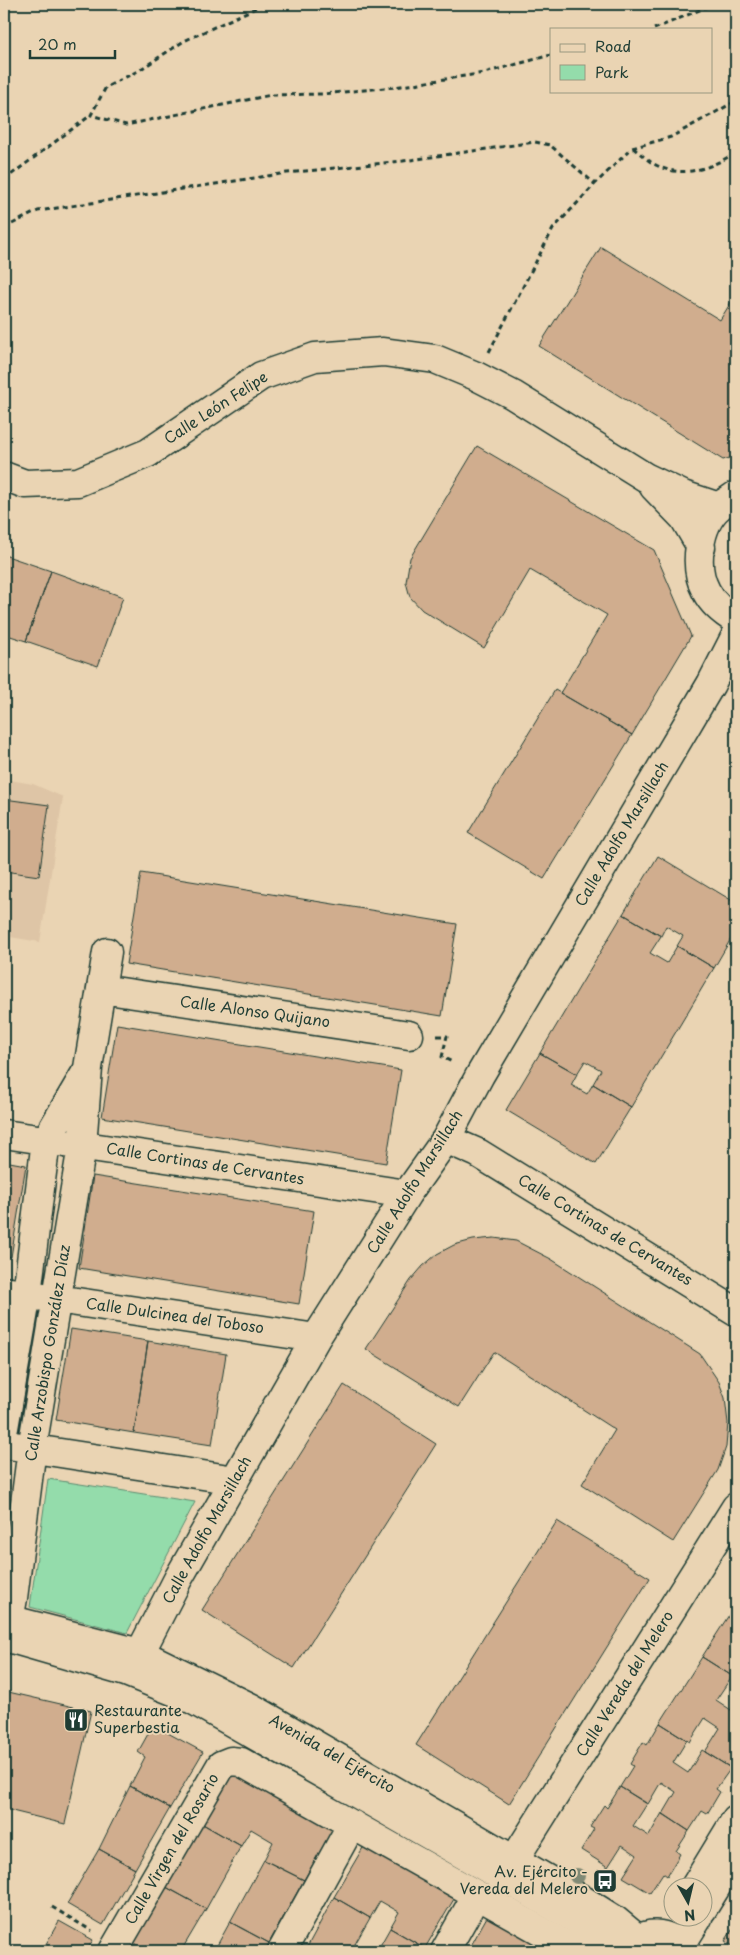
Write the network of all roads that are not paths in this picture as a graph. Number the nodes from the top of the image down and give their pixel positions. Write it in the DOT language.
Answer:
graph roads {
  1 [pos="4,476"];
  2 [pos="644,477"];
  3 [pos="727,501"];
  4 [pos="701,547"];
  5 [pos="736,620"];
  6 [pos="736,635"];
  7 [pos="107,952"];
  8 [pos="100,990"];
  9 [pos="409,1035"];
  10 [pos="88,1068"];
  11 [pos="4,1134"];
  12 [pos="446,1139"];
  13 [pos="46,1140"];
  14 [pos="82,1146"];
  15 [pos="407,1194"];
  16 [pos="15,1292"];
  17 [pos="57,1299"];
  18 [pos="736,1312"];
  19 [pos="316,1338"];
  20 [pos="4,1428"];
  21 [pos="4,1444"];
  22 [pos="32,1448"];
  23 [pos="235,1480"];
  24 [pos="736,1507"];
  25 [pos="6,1628"];
  26 [pos="140,1653"];
  27 [pos="736,1819"];
  28 [pos="352,1824"];
  29 [pos="736,1855"];
  30 [pos="514,1860"];
  31 [pos="700,1878"];
  32 [pos="712,1894"];
  33 [pos="476,1896"];
  34 [pos="680,1928"];
  35 [pos="657,1941"];
  36 [pos="115,1948"];
  37 [pos="282,1951"];
  38 [pos="445,1951"];
  1 -- 2 [label="street, Calle León Felipe"];
  2 -- 3 [label="street, Calle León Felipe"];
  2 -- 4 [label="street, Calle León Felipe"];
  3 -- 4 [label="street"];
  4 -- 5 [label="street"];
  6 -- 12 [label="street, Calle Adolfo Marsillach"];
  7 -- 8 [label="street, Calle Arzobispo González Díaz"];
  8 -- 9 [label="street, Calle Alonso Quijano"];
  8 -- 10 [label="street, Calle Arzobispo González Díaz"];
  10 -- 13 [label="street, Calle Arzobispo González Díaz"];
  10 -- 14 [label="street, Calle Arzobispo González Díaz"];
  11 -- 13 [label="street, Calle Cortinas de Cervantes"];
  12 -- 15 [label="street, Calle Adolfo Marsillach"];
  12 -- 18 [label="street, Calle Cortinas de Cervantes"];
  13 -- 14 [label="street, Calle Cortinas de Cervantes"];
  13 -- 16 [label="street, Calle Arzobispo González Díaz"];
  14 -- 15 [label="street, Calle Cortinas de Cervantes"];
  14 -- 17 [label="street, Calle Arzobispo González Díaz"];
  15 -- 19 [label="street, Calle Adolfo Marsillach"];
  16 -- 17 [label="street, Calle Dulcinea del Toboso"];
  16 -- 20 [label="street, Calle Arzobispo González Díaz"];
  17 -- 19 [label="street, Calle Dulcinea del Toboso"];
  17 -- 22 [label="street, Calle Arzobispo González Díaz"];
  19 -- 23 [label="street, Calle Adolfo Marsillach"];
  21 -- 22 [label="street"];
  22 -- 23 [label="street"];
  22 -- 25 [label="street, Calle Arzobispo González Díaz"];
  23 -- 26 [label="street, Calle Adolfo Marsillach"];
  24 -- 30 [label="street, Calle Vereda del Melero"];
  25 -- 26 [label="street, Avenida del Ejército"];
  25 -- 35 [label="street, Avenida del Ejército"];
  26 -- 30 [label="street, Avenida del Ejército"];
  27 -- 31 [label="street"];
  28 -- 33 [label="street"];
  28 -- 36 [label="street, Calle Virgen del Rosario"];
  28 -- 37 [label="street"];
  29 -- 32 [label="street"];
  30 -- 35 [label="street, Avenida del Ejército"];
  33 -- 35 [label="street"];
  33 -- 38 [label="street"];
  34 -- 35 [label="street"];
}
